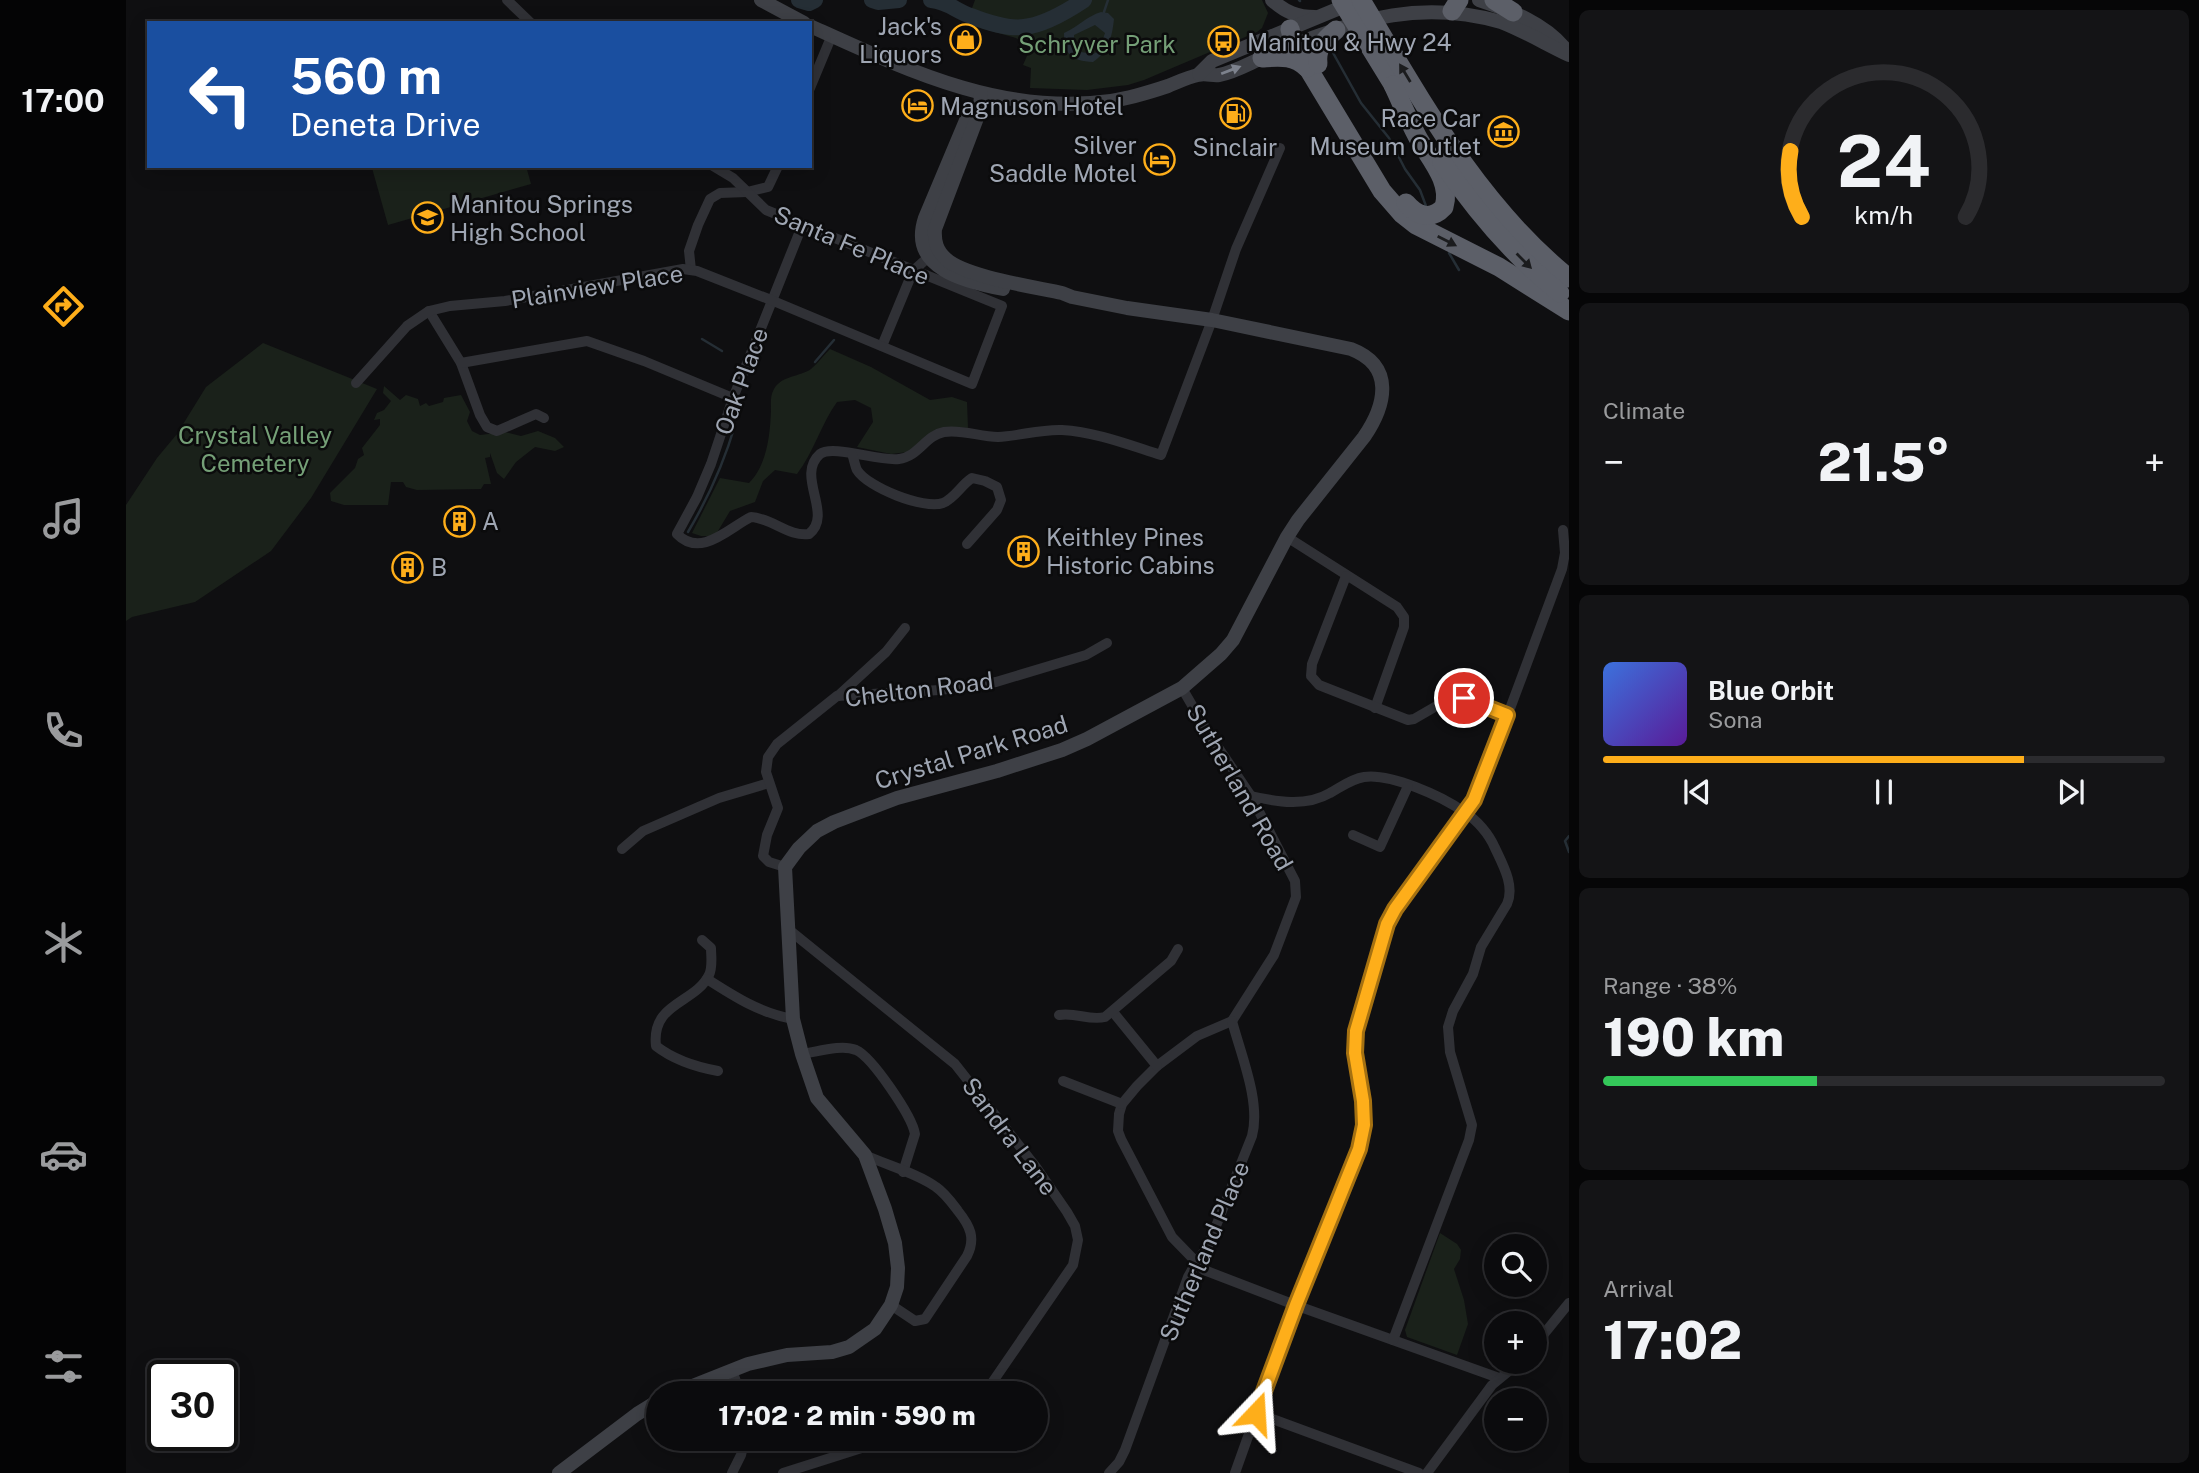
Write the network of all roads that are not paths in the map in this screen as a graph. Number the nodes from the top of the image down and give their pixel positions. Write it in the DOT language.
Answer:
graph roads {
  1 [pos="507,0"];
  2 [pos="761,0"];
  3 [pos="1271,0"];
  4 [pos="1341,0"];
  5 [pos="1362,0"];
  6 [pos="1479,0"];
  7 [pos="1494,0"];
  8 [pos="1454,4"];
  9 [pos="1513,12"];
  10 [pos="1320,16"];
  11 [pos="529,21"];
  12 [pos="800,21"];
  13 [pos="812,27"];
  14 [pos="1336,30"];
  15 [pos="832,35"];
  16 [pos="1296,38"];
  17 [pos="1378,45"];
  18 [pos="1259,50"];
  19 [pos="1569,54"];
  20 [pos="1316,70"];
  21 [pos="812,83"];
  22 [pos="1393,85"];
  23 [pos="981,93"];
  24 [pos="1280,148"];
  25 [pos="716,168"];
  26 [pos="777,168"];
  27 [pos="747,192"];
  28 [pos="802,226"];
  29 [pos="933,253"];
  30 [pos="691,270"];
  31 [pos="913,271"];
  32 [pos="1569,278"];
  33 [pos="771,300"];
  34 [pos="1569,300"];
  35 [pos="429,311"];
  36 [pos="1569,311"];
  37 [pos="1212,320"];
  38 [pos="882,346"];
  39 [pos="461,363"];
  40 [pos="356,383"];
  41 [pos="972,384"];
  42 [pos="733,398"];
  43 [pos="544,418"];
  44 [pos="852,454"];
  45 [pos="1563,530"];
  46 [pos="1287,537"];
  47 [pos="967,544"];
  48 [pos="1346,576"];
  49 [pos="905,628"];
  50 [pos="1107,643"];
  51 [pos="1182,688"];
  52 [pos="837,696"];
  53 [pos="1374,708"];
  54 [pos="1507,715"];
  55 [pos="768,783"];
  56 [pos="1408,786"];
  57 [pos="1251,796"];
  58 [pos="1466,813"];
  59 [pos="1353,835"];
  60 [pos="622,849"];
  61 [pos="785,867"];
  62 [pos="788,928"];
  63 [pos="702,940"];
  64 [pos="1178,949"];
  65 [pos="707,979"];
  66 [pos="1113,1012"];
  67 [pos="1059,1015"];
  68 [pos="793,1019"];
  69 [pos="1232,1021"];
  70 [pos="802,1054"];
  71 [pos="1157,1066"];
  72 [pos="718,1070"];
  73 [pos="1063,1081"];
  74 [pos="1122,1104"];
  75 [pos="865,1156"];
  76 [pos="903,1172"];
  77 [pos="1197,1261"];
  78 [pos="1569,1303"];
  79 [pos="891,1305"];
  80 [pos="1296,1305"];
  81 [pos="1547,1330"];
  82 [pos="1393,1340"];
  83 [pos="732,1370"];
  84 [pos="1504,1374"];
  85 [pos="1499,1378"];
  86 [pos="705,1381"];
  87 [pos="736,1381"];
  88 [pos="993,1381"];
  89 [pos="646,1410"];
  90 [pos="1256,1413"];
  91 [pos="742,1451"];
  92 [pos="852,1451"];
  93 [pos="559,1473"];
  94 [pos="732,1473"];
  95 [pos="783,1473"];
  96 [pos="1109,1473"];
  97 [pos="1235,1473"];
  98 [pos="1419,1473"];
  99 [pos="1427,1473"];
  1 -- 11 [label="street"];
  2 -- 12 [label="street"];
  3 -- 10 [label="street"];
  3 -- 16 [label="street"];
  3 -- 18 [label="street"];
  4 -- 17 [label="highway"];
  5 -- 10 [label="street"];
  5 -- 17 [label="highway"];
  6 -- 9 [label="street"];
  7 -- 9 [label="highway"];
  8 -- 14 [label="street"];
  8 -- 19 [label="street"];
  9 -- 19 [label="street"];
  10 -- 16 [label="street"];
  13 -- 15 [label="street"];
  14 -- 16 [label="street"];
  14 -- 20 [label="highway"];
  15 -- 21 [label="street"];
  15 -- 23 [label="street"];
  16 -- 18 [label="street"];
  16 -- 20 [label="highway"];
  17 -- 22 [label="highway"];
  32 -- 17 [label="highway, one-way"];
  18 -- 20 [label="highway"];
  18 -- 23 [label="street"];
  20 -- 22 [label="highway"];
  20 -- 36 [label="highway, one-way"];
  22 -- 34 [label="highway, one-way"];
  23 -- 29 [label="street"];
  24 -- 37 [label="street"];
  25 -- 27 [label="street, Santa Fe Place"];
  26 -- 27 [label="street"];
  27 -- 28 [label="street, Santa Fe Place"];
  27 -- 30 [label="street"];
  28 -- 31 [label="street, Santa Fe Place"];
  28 -- 33 [label="street, Oak Place"];
  29 -- 31 [label="street"];
  29 -- 37 [label="street, Crystal Park Road"];
  30 -- 33 [label="street, Plainview Place"];
  30 -- 35 [label="street, Plainview Place"];
  31 -- 38 [label="street"];
  31 -- 41 [label="street, Santa Fe Place"];
  33 -- 38 [label="street, Plainview Place"];
  33 -- 42 [label="street, Oak Place"];
  35 -- 39 [label="street"];
  35 -- 40 [label="street, Plainview Place"];
  37 -- 44 [label="street"];
  37 -- 46 [label="street, Crystal Park Road"];
  38 -- 41 [label="street, Plainview Place"];
  39 -- 42 [label="street"];
  39 -- 43 [label="street"];
  42 -- 44 [label="street, Oak Place"];
  44 -- 47 [label="street"];
  45 -- 54 [label="street"];
  46 -- 48 [label="street"];
  46 -- 51 [label="street, Crystal Park Road"];
  48 -- 53 [label="street"];
  48 -- 53 [label="street"];
  49 -- 52 [label="street"];
  50 -- 52 [label="street, Chelton Road"];
  51 -- 57 [label="street, Sutherland Road"];
  51 -- 61 [label="street, Crystal Park Road"];
  52 -- 55 [label="street, Chelton Road"];
  53 -- 54 [label="street"];
  54 -- 58 [label="street"];
  55 -- 60 [label="street"];
  55 -- 61 [label="street"];
  56 -- 57 [label="street"];
  56 -- 58 [label="street"];
  56 -- 59 [label="street"];
  57 -- 69 [label="street, Sutherland Road"];
  58 -- 80 [label="street"];
  58 -- 82 [label="street"];
  61 -- 62 [label="street"];
  62 -- 68 [label="street"];
  62 -- 88 [label="street, Sandra Lane"];
  63 -- 65 [label="street"];
  64 -- 66 [label="street"];
  65 -- 68 [label="street"];
  65 -- 72 [label="street"];
  66 -- 67 [label="street"];
  66 -- 71 [label="street"];
  68 -- 70 [label="street"];
  69 -- 71 [label="street"];
  69 -- 77 [label="street, Sutherland Place"];
  70 -- 75 [label="street"];
  70 -- 76 [label="street"];
  71 -- 74 [label="street"];
  73 -- 74 [label="street"];
  74 -- 77 [label="street"];
  75 -- 76 [label="street"];
  75 -- 79 [label="street"];
  76 -- 79 [label="street"];
  77 -- 80 [label="street"];
  77 -- 96 [label="street, Sutherland Place"];
  78 -- 81 [label="street"];
  79 -- 83 [label="street"];
  80 -- 82 [label="street"];
  80 -- 90 [label="street"];
  82 -- 85 [label="street"];
  83 -- 86 [label="street"];
  83 -- 87 [label="street"];
  84 -- 85 [label="street"];
  85 -- 99 [label="street"];
  89 -- 93 [label="street"];
  90 -- 97 [label="street"];
  90 -- 98 [label="street"];
  91 -- 94 [label="street"];
  92 -- 95 [label="street"];
}
